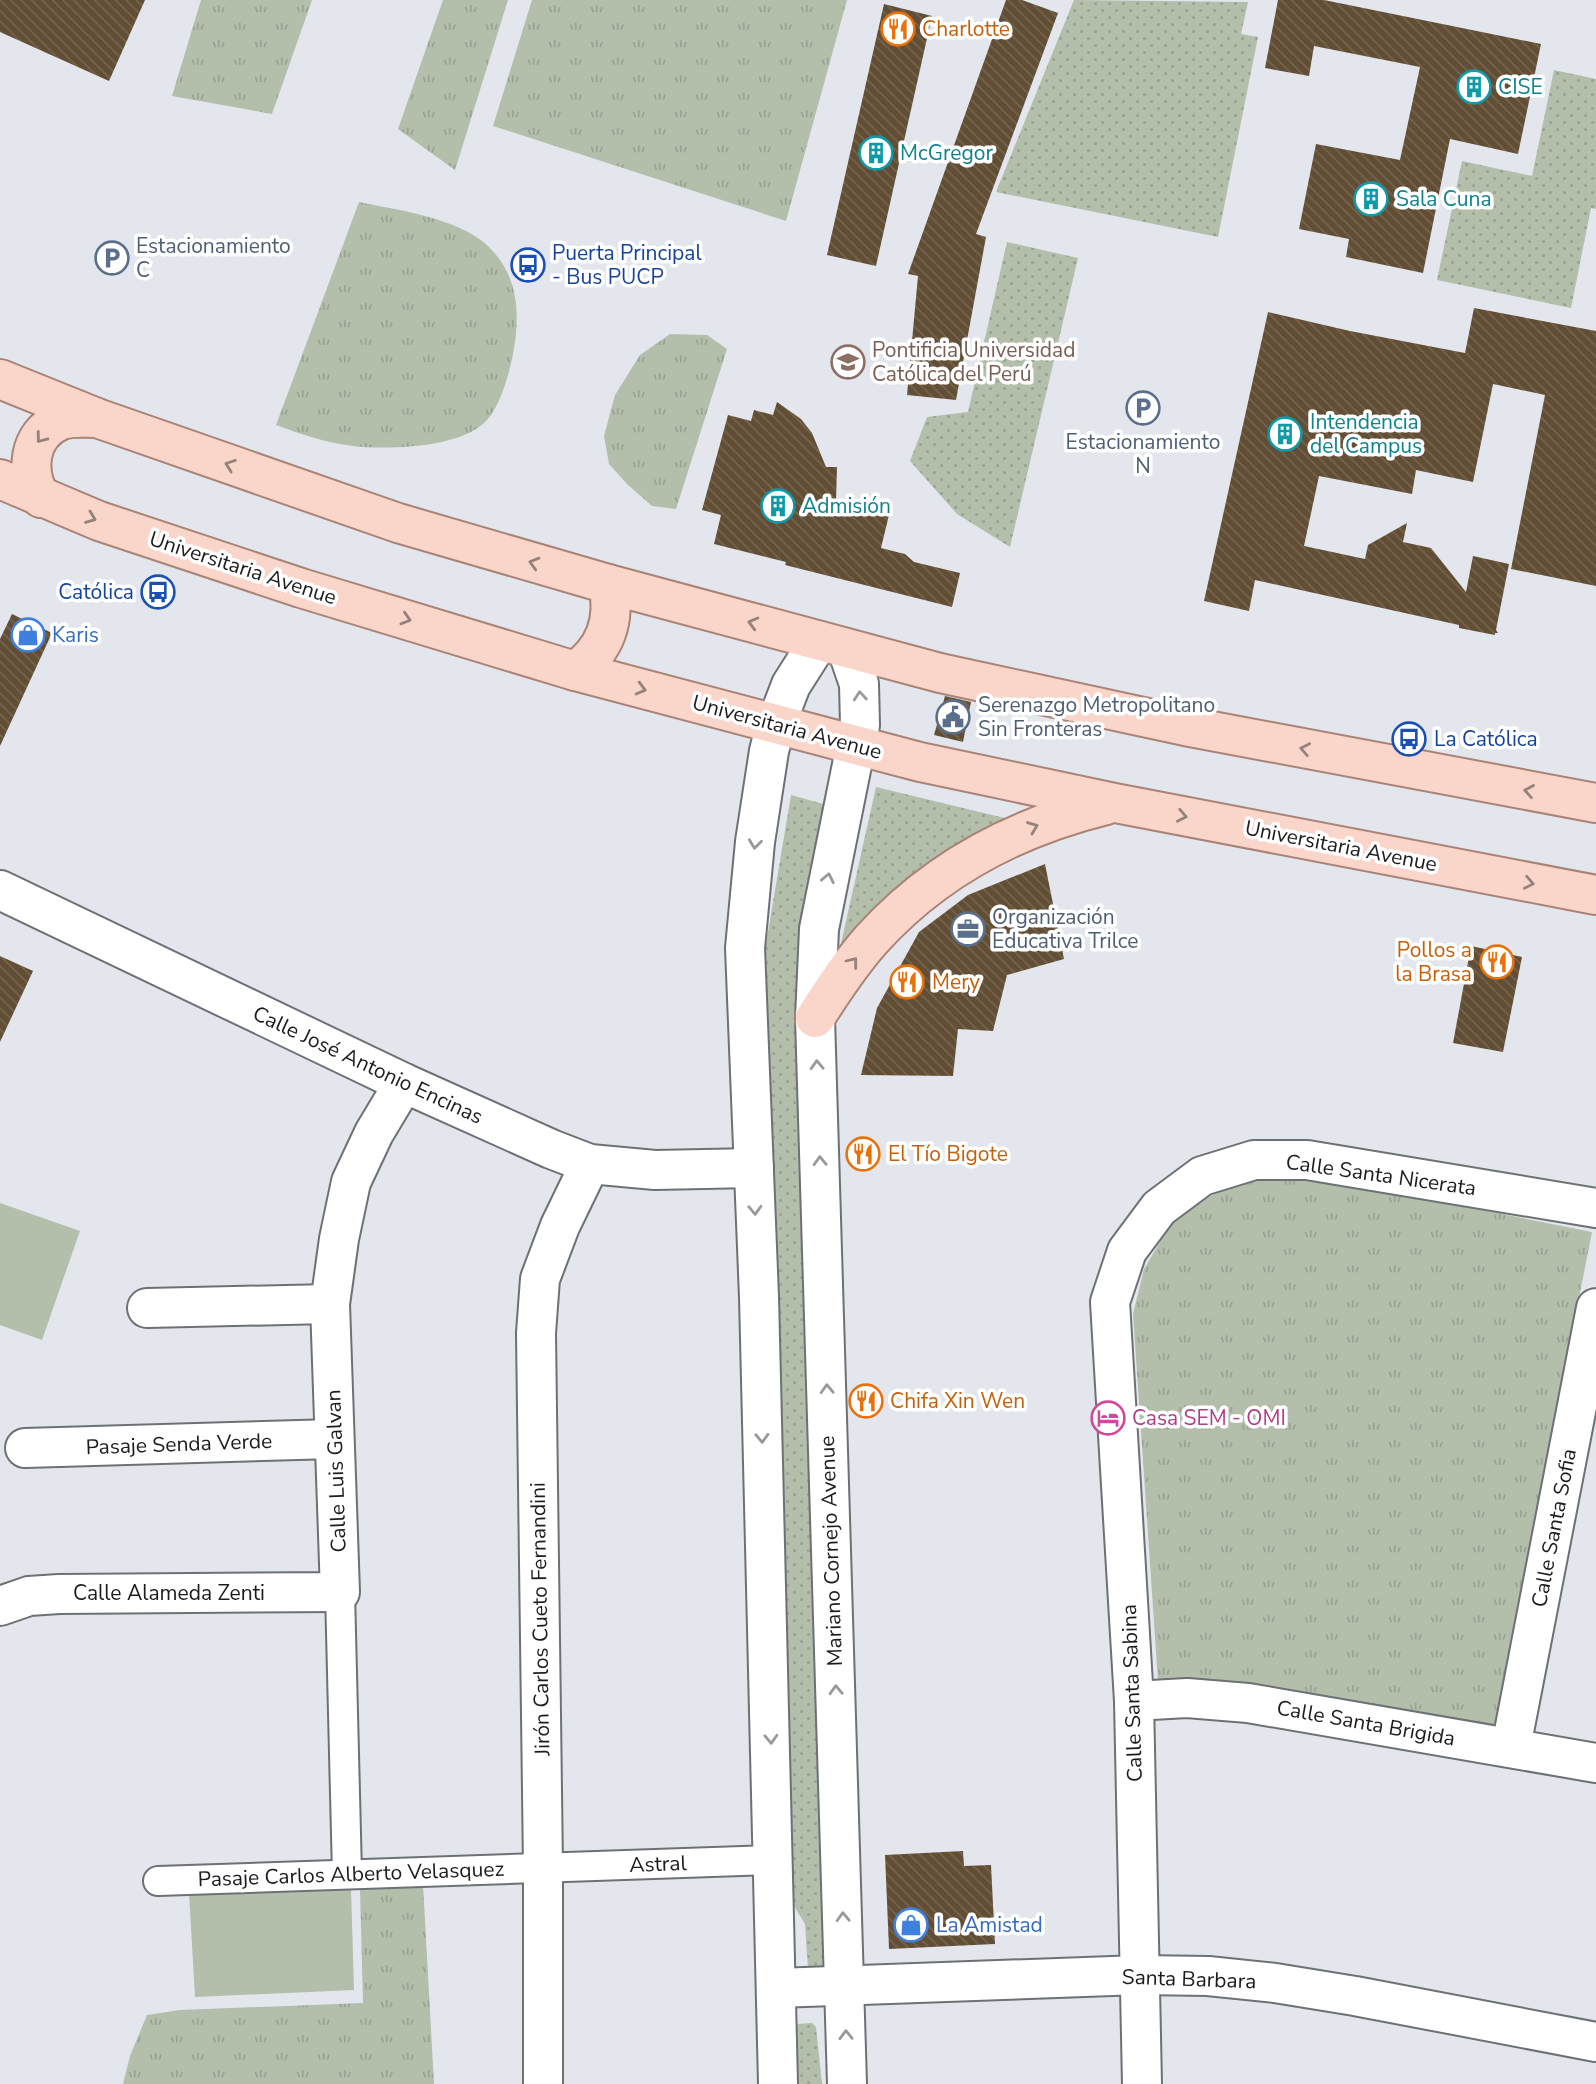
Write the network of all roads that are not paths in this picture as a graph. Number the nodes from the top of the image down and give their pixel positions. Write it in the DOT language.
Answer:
graph roads {
  1 [pos="0,379"];
  2 [pos="97,418"];
  3 [pos="0,479"];
  4 [pos="41,498"];
  5 [pos="608,584"];
  6 [pos="833,645"];
  7 [pos="575,671"];
  8 [pos="776,724"];
  9 [pos="857,746"];
  10 [pos="1115,803"];
  11 [pos="1596,803"];
  12 [pos="0,890"];
  13 [pos="1596,895"];
  14 [pos="815,1018"];
  15 [pos="404,1083"];
  16 [pos="590,1164"];
  17 [pos="754,1168"];
  18 [pos="1596,1208"];
  19 [pos="1110,1302"];
  20 [pos="330,1304"];
  21 [pos="147,1308"];
  22 [pos="1596,1308"];
  23 [pos="334,1439"];
  24 [pos="25,1448"];
  25 [pos="340,1592"];
  26 [pos="0,1606"];
  27 [pos="1134,1701"];
  28 [pos="1511,1747"];
  29 [pos="1596,1763"];
  30 [pos="774,1860"];
  31 [pos="543,1867"];
  32 [pos="347,1874"];
  33 [pos="158,1881"];
  34 [pos="1140,1975"];
  35 [pos="845,1985"];
  36 [pos="777,1988"];
  37 [pos="1596,2042"];
  38 [pos="543,2084"];
  39 [pos="778,2084"];
  40 [pos="847,2084"];
  41 [pos="1142,2084"];
  1 -- 2 [label="main road"];
  2 -- 4 [label="main road, one-way"];
  5 -- 2 [label="main road, one-way"];
  3 -- 4 [label="main road, Universitaria Avenue"];
  4 -- 7 [label="main road, Universitaria Avenue, one-way"];
  6 -- 5 [label="main road, one-way"];
  5 -- 7 [label="main road"];
  6 -- 8 [label="street"];
  9 -- 6 [label="street, Mariano Cornejo Avenue, one-way"];
  11 -- 6 [label="main road, one-way"];
  7 -- 8 [label="main road, Universitaria Avenue, one-way"];
  8 -- 9 [label="main road, Universitaria Avenue"];
  8 -- 17 [label="street, one-way"];
  9 -- 10 [label="main road, Universitaria Avenue"];
  14 -- 9 [label="street, Mariano Cornejo Avenue, one-way"];
  10 -- 13 [label="main road, Universitaria Avenue, one-way"];
  14 -- 10 [label="main road, one-way"];
  12 -- 15 [label="street, Calle José Antonio Encinas"];
  35 -- 14 [label="street, Mariano Cornejo Avenue, one-way"];
  15 -- 16 [label="street, Calle José Antonio Encinas"];
  15 -- 20 [label="street, Calle Luis Galvan"];
  16 -- 17 [label="street, Calle José Antonio Encinas"];
  16 -- 31 [label="street, Jirón Carlos Cueto Fernandini"];
  17 -- 30 [label="street, one-way"];
  18 -- 19 [label="street, Calle Santa Nicerata"];
  19 -- 27 [label="street, Calle Santa Sabina"];
  20 -- 21 [label="street"];
  20 -- 23 [label="street, Calle Luis Galvan"];
  22 -- 28 [label="street, Calle Santa Sofia"];
  23 -- 24 [label="street, Pasaje Senda Verde"];
  23 -- 25 [label="street, Calle Luis Galvan"];
  25 -- 26 [label="street, Calle Alameda Zenti"];
  25 -- 32 [label="street, Calle Luis Galvan"];
  27 -- 28 [label="street, Calle Santa Brigida"];
  27 -- 34 [label="street, Calle Santa Sabina"];
  28 -- 29 [label="street, Calle Santa Brigida"];
  30 -- 31 [label="street, Astral"];
  30 -- 36 [label="street"];
  31 -- 32 [label="street, Pasaje Carlos Alberto Velasquez"];
  31 -- 38 [label="street, Jirón Carlos Cueto Fernandini"];
  32 -- 33 [label="street, Pasaje Carlos Alberto Velasquez"];
  34 -- 35 [label="street, Santa Barbara"];
  34 -- 37 [label="street, Santa Barbara"];
  34 -- 41 [label="street, Calle Santa Sabina"];
  35 -- 36 [label="street, Santa Barbara"];
  40 -- 35 [label="street, Mariano Cornejo Avenue, one-way"];
  36 -- 39 [label="street"];
}
